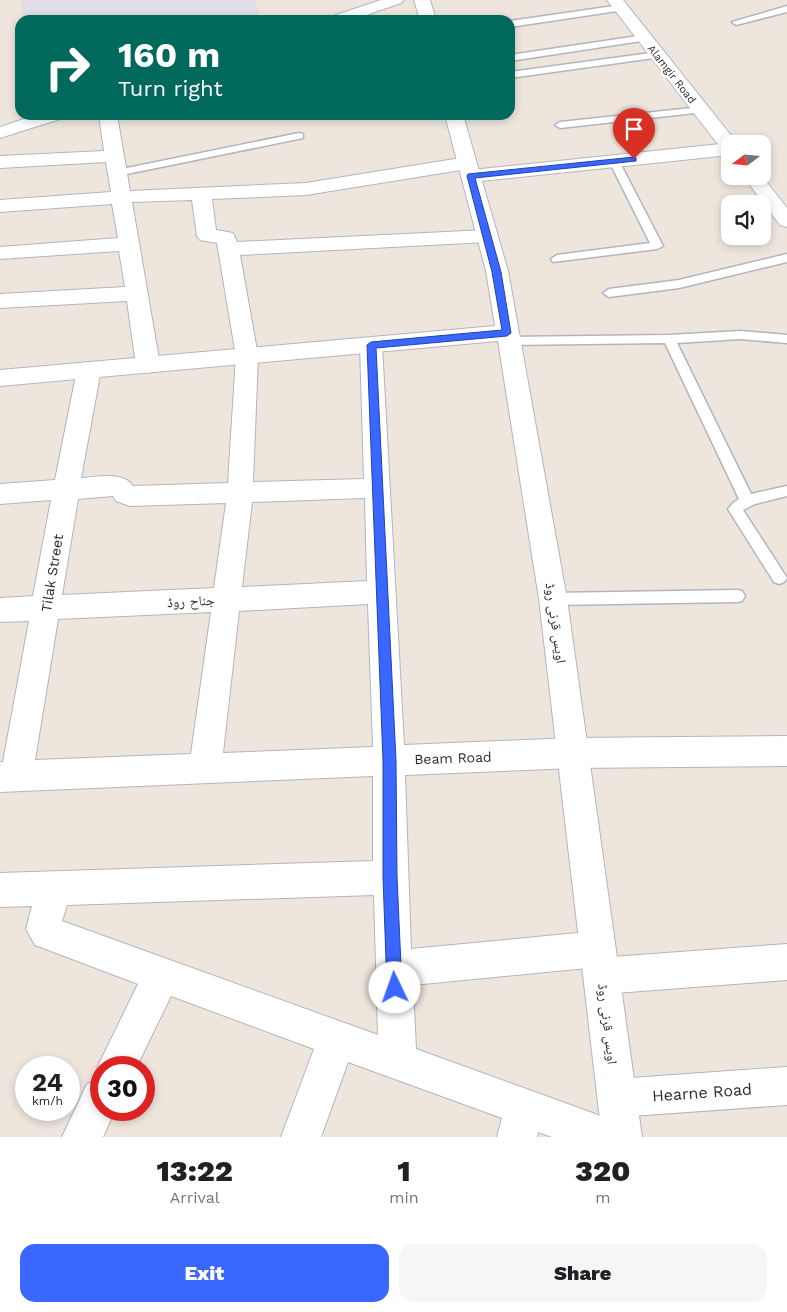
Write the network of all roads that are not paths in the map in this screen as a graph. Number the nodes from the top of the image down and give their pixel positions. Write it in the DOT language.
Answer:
graph roads {
  1 [pos="396,0"];
  2 [pos="422,0"];
  3 [pos="618,4"];
  4 [pos="787,9"];
  5 [pos="351,15"];
  6 [pos="426,15"];
  7 [pos="736,22"];
  8 [pos="515,23"];
  9 [pos="645,38"];
  10 [pos="658,55"];
  11 [pos="515,57"];
  12 [pos="515,74"];
  13 [pos="701,110"];
  14 [pos="39,120"];
  15 [pos="109,120"];
  16 [pos="455,120"];
  17 [pos="560,124"];
  18 [pos="0,133"];
  19 [pos="299,136"];
  20 [pos="721,136"];
  21 [pos="721,149"];
  22 [pos="614,161"];
  23 [pos="0,162"];
  24 [pos="116,164"];
  25 [pos="469,169"];
  26 [pos="759,185"];
  27 [pos="201,194"];
  28 [pos="121,197"];
  29 [pos="0,206"];
  30 [pos="787,221"];
  31 [pos="487,236"];
  32 [pos="129,244"];
  33 [pos="228,249"];
  34 [pos="0,253"];
  35 [pos="787,258"];
  36 [pos="557,260"];
  37 [pos="136,293"];
  38 [pos="609,293"];
  39 [pos="0,301"];
  40 [pos="508,337"];
  41 [pos="669,339"];
  42 [pos="787,339"];
  43 [pos="371,345"];
  44 [pos="247,356"];
  45 [pos="148,365"];
  46 [pos="89,370"];
  47 [pos="0,378"];
  48 [pos="378,488"];
  49 [pos="787,490"];
  50 [pos="64,491"];
  51 [pos="240,492"];
  52 [pos="0,494"];
  53 [pos="748,502"];
  54 [pos="779,578"];
  55 [pos="382,592"];
  56 [pos="737,596"];
  57 [pos="227,599"];
  58 [pos="553,599"];
  59 [pos="46,608"];
  60 [pos="0,610"];
  61 [pos="787,751"];
  62 [pos="574,753"];
  63 [pos="389,761"];
  64 [pos="205,768"];
  65 [pos="8,776"];
  66 [pos="390,877"];
  67 [pos="55,888"];
  68 [pos="0,890"];
  69 [pos="600,962"];
  70 [pos="787,962"];
  71 [pos="394,969"];
  72 [pos="162,976"];
  73 [pos="337,1039"];
  74 [pos="122,1056"];
  75 [pos="398,1062"];
  76 [pos="787,1086"];
  77 [pos="617,1098"];
  78 [pos="90,1121"];
  79 [pos="521,1122"];
  80 [pos="82,1137"];
  81 [pos="301,1137"];
  82 [pos="606,1137"];
  83 [pos="622,1137"];
  1 -- 5 [label="street"];
  2 -- 6 [label="street"];
  3 -- 8 [label="lane"];
  3 -- 9 [label="street, Alamgir Road"];
  4 -- 7 [label="lane"];
  9 -- 10 [label="street, Alamgir Road"];
  9 -- 11 [label="lane"];
  10 -- 12 [label="lane"];
  10 -- 13 [label="street, Alamgir Road"];
  13 -- 17 [label="lane"];
  13 -- 20 [label="street, Alamgir Road"];
  14 -- 18 [label="street"];
  15 -- 24 [label="street"];
  16 -- 25 [label="street, اویس قرنی روڈ"];
  19 -- 24 [label="lane"];
  21 -- 22 [label="street"];
  22 -- 25 [label="street"];
  22 -- 36 [label="lane"];
  23 -- 24 [label="street"];
  24 -- 28 [label="street"];
  25 -- 27 [label="street"];
  25 -- 31 [label="street, اویس قرنی روڈ"];
  26 -- 30 [label="street"];
  27 -- 28 [label="street"];
  27 -- 33 [label="street"];
  28 -- 29 [label="street"];
  28 -- 32 [label="street"];
  31 -- 33 [label="street"];
  31 -- 40 [label="street, اویس قرنی روڈ"];
  32 -- 34 [label="street"];
  32 -- 37 [label="street"];
  33 -- 44 [label="street"];
  35 -- 38 [label="lane"];
  37 -- 39 [label="street"];
  37 -- 45 [label="street"];
  40 -- 41 [label="lane"];
  40 -- 43 [label="street"];
  40 -- 58 [label="street, اویس قرنی روڈ"];
  41 -- 42 [label="lane"];
  41 -- 53 [label="lane"];
  43 -- 44 [label="street"];
  43 -- 48 [label="street"];
  44 -- 45 [label="street"];
  44 -- 51 [label="street"];
  45 -- 46 [label="street"];
  46 -- 47 [label="street"];
  46 -- 50 [label="street, Tilak Street"];
  48 -- 51 [label="street"];
  48 -- 55 [label="street"];
  49 -- 53 [label="lane"];
  50 -- 51 [label="street"];
  50 -- 52 [label="street"];
  50 -- 59 [label="street, Tilak Street"];
  51 -- 57 [label="street"];
  53 -- 54 [label="lane"];
  55 -- 57 [label="street, جناح روڈ"];
  55 -- 63 [label="street"];
  56 -- 58 [label="lane"];
  57 -- 59 [label="street, جناح روڈ"];
  57 -- 64 [label="street"];
  58 -- 62 [label="street, اویس قرنی روڈ"];
  59 -- 60 [label="street, جناح روڈ"];
  59 -- 65 [label="street, Tilak Street"];
  61 -- 62 [label="street, Beam Road"];
  62 -- 63 [label="street, Beam Road"];
  62 -- 69 [label="street, اویس قرنی روڈ"];
  63 -- 64 [label="street, Beam Road"];
  63 -- 66 [label="street"];
  64 -- 65 [label="street, Beam Road"];
  66 -- 67 [label="street"];
  66 -- 71 [label="street"];
  67 -- 68 [label="street"];
  67 -- 72 [label="street"];
  69 -- 70 [label="street"];
  69 -- 71 [label="street"];
  69 -- 77 [label="street, اویس قرنی روڈ"];
  71 -- 75 [label="street"];
  72 -- 73 [label="street"];
  72 -- 74 [label="street"];
  73 -- 75 [label="street"];
  73 -- 81 [label="street"];
  75 -- 79 [label="street"];
  76 -- 77 [label="street, Hearne Road"];
  77 -- 83 [label="street, اویس قرنی روڈ"];
  78 -- 80 [label="street"];
  79 -- 82 [label="street"];
}
